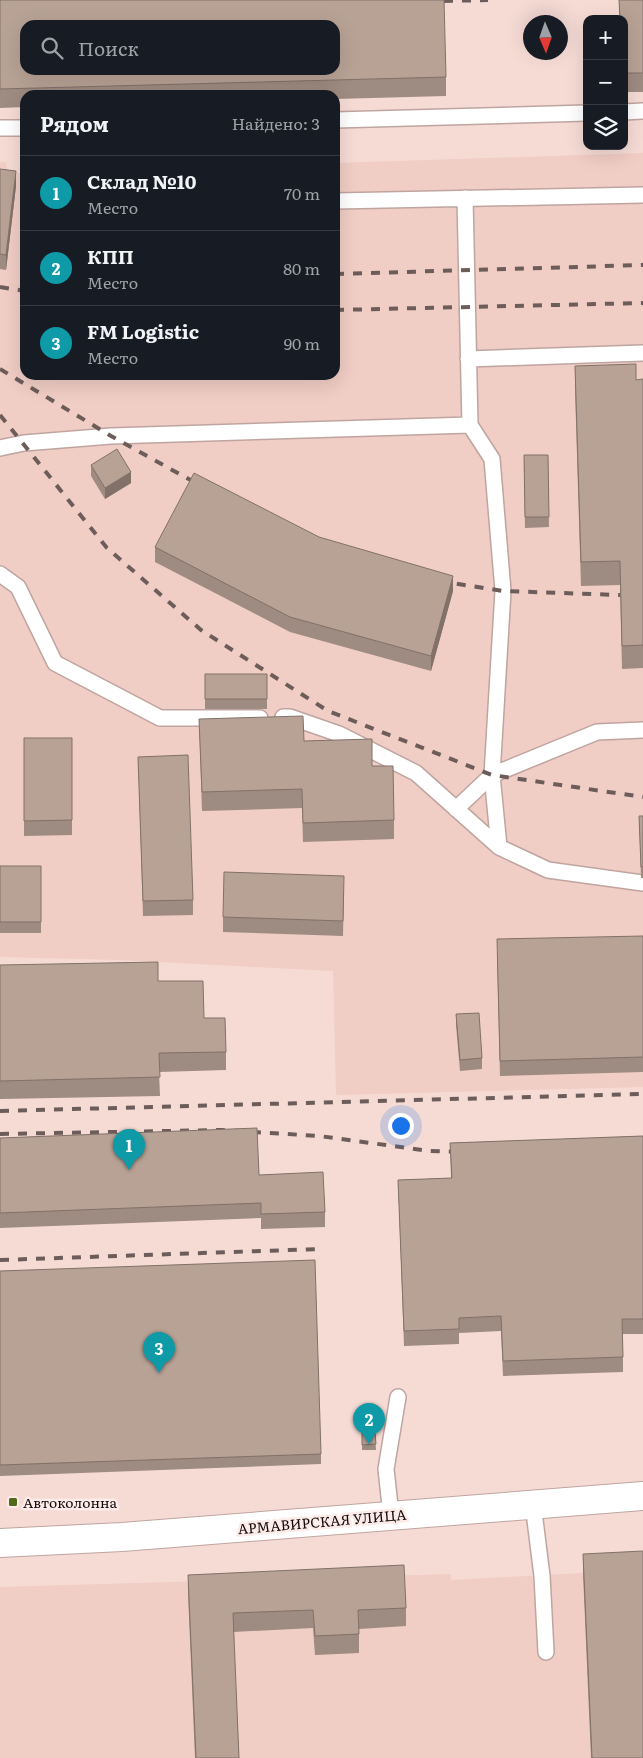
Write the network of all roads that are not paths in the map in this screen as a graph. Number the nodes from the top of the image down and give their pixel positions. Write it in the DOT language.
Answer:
graph roads {
  1 [pos="643,111"];
  2 [pos="628,112"];
  3 [pos="583,113"];
  4 [pos="340,120"];
  5 [pos="0,128"];
  6 [pos="20,128"];
  7 [pos="643,195"];
  8 [pos="465,198"];
  9 [pos="340,201"];
  10 [pos="643,353"];
  11 [pos="468,359"];
  12 [pos="470,425"];
  13 [pos="0,448"];
  14 [pos="0,574"];
  15 [pos="643,730"];
  16 [pos="492,775"];
  17 [pos="456,809"];
  18 [pos="499,847"];
  19 [pos="643,883"];
  20 [pos="398,1397"];
  21 [pos="643,1496"];
  22 [pos="533,1504"];
  23 [pos="391,1515"];
  24 [pos="0,1543"];
  25 [pos="546,1652"];
  1 -- 2 [label="lane"];
  3 -- 4 [label="lane"];
  5 -- 6 [label="lane"];
  7 -- 8 [label="lane"];
  8 -- 9 [label="lane"];
  8 -- 11 [label="lane"];
  10 -- 11 [label="lane"];
  11 -- 12 [label="lane"];
  12 -- 13 [label="lane"];
  12 -- 16 [label="lane"];
  14 -- 17 [label="lane"];
  15 -- 16 [label="lane"];
  16 -- 17 [label="lane"];
  16 -- 18 [label="lane"];
  17 -- 18 [label="lane"];
  18 -- 19 [label="lane"];
  20 -- 23 [label="lane"];
  21 -- 22 [label="main road, АРМАВИРСКАЯ УЛИЦА"];
  22 -- 23 [label="main road, АРМАВИРСКАЯ УЛИЦА"];
  22 -- 25 [label="lane"];
  23 -- 24 [label="main road, АРМАВИРСКАЯ УЛИЦА"];
}
